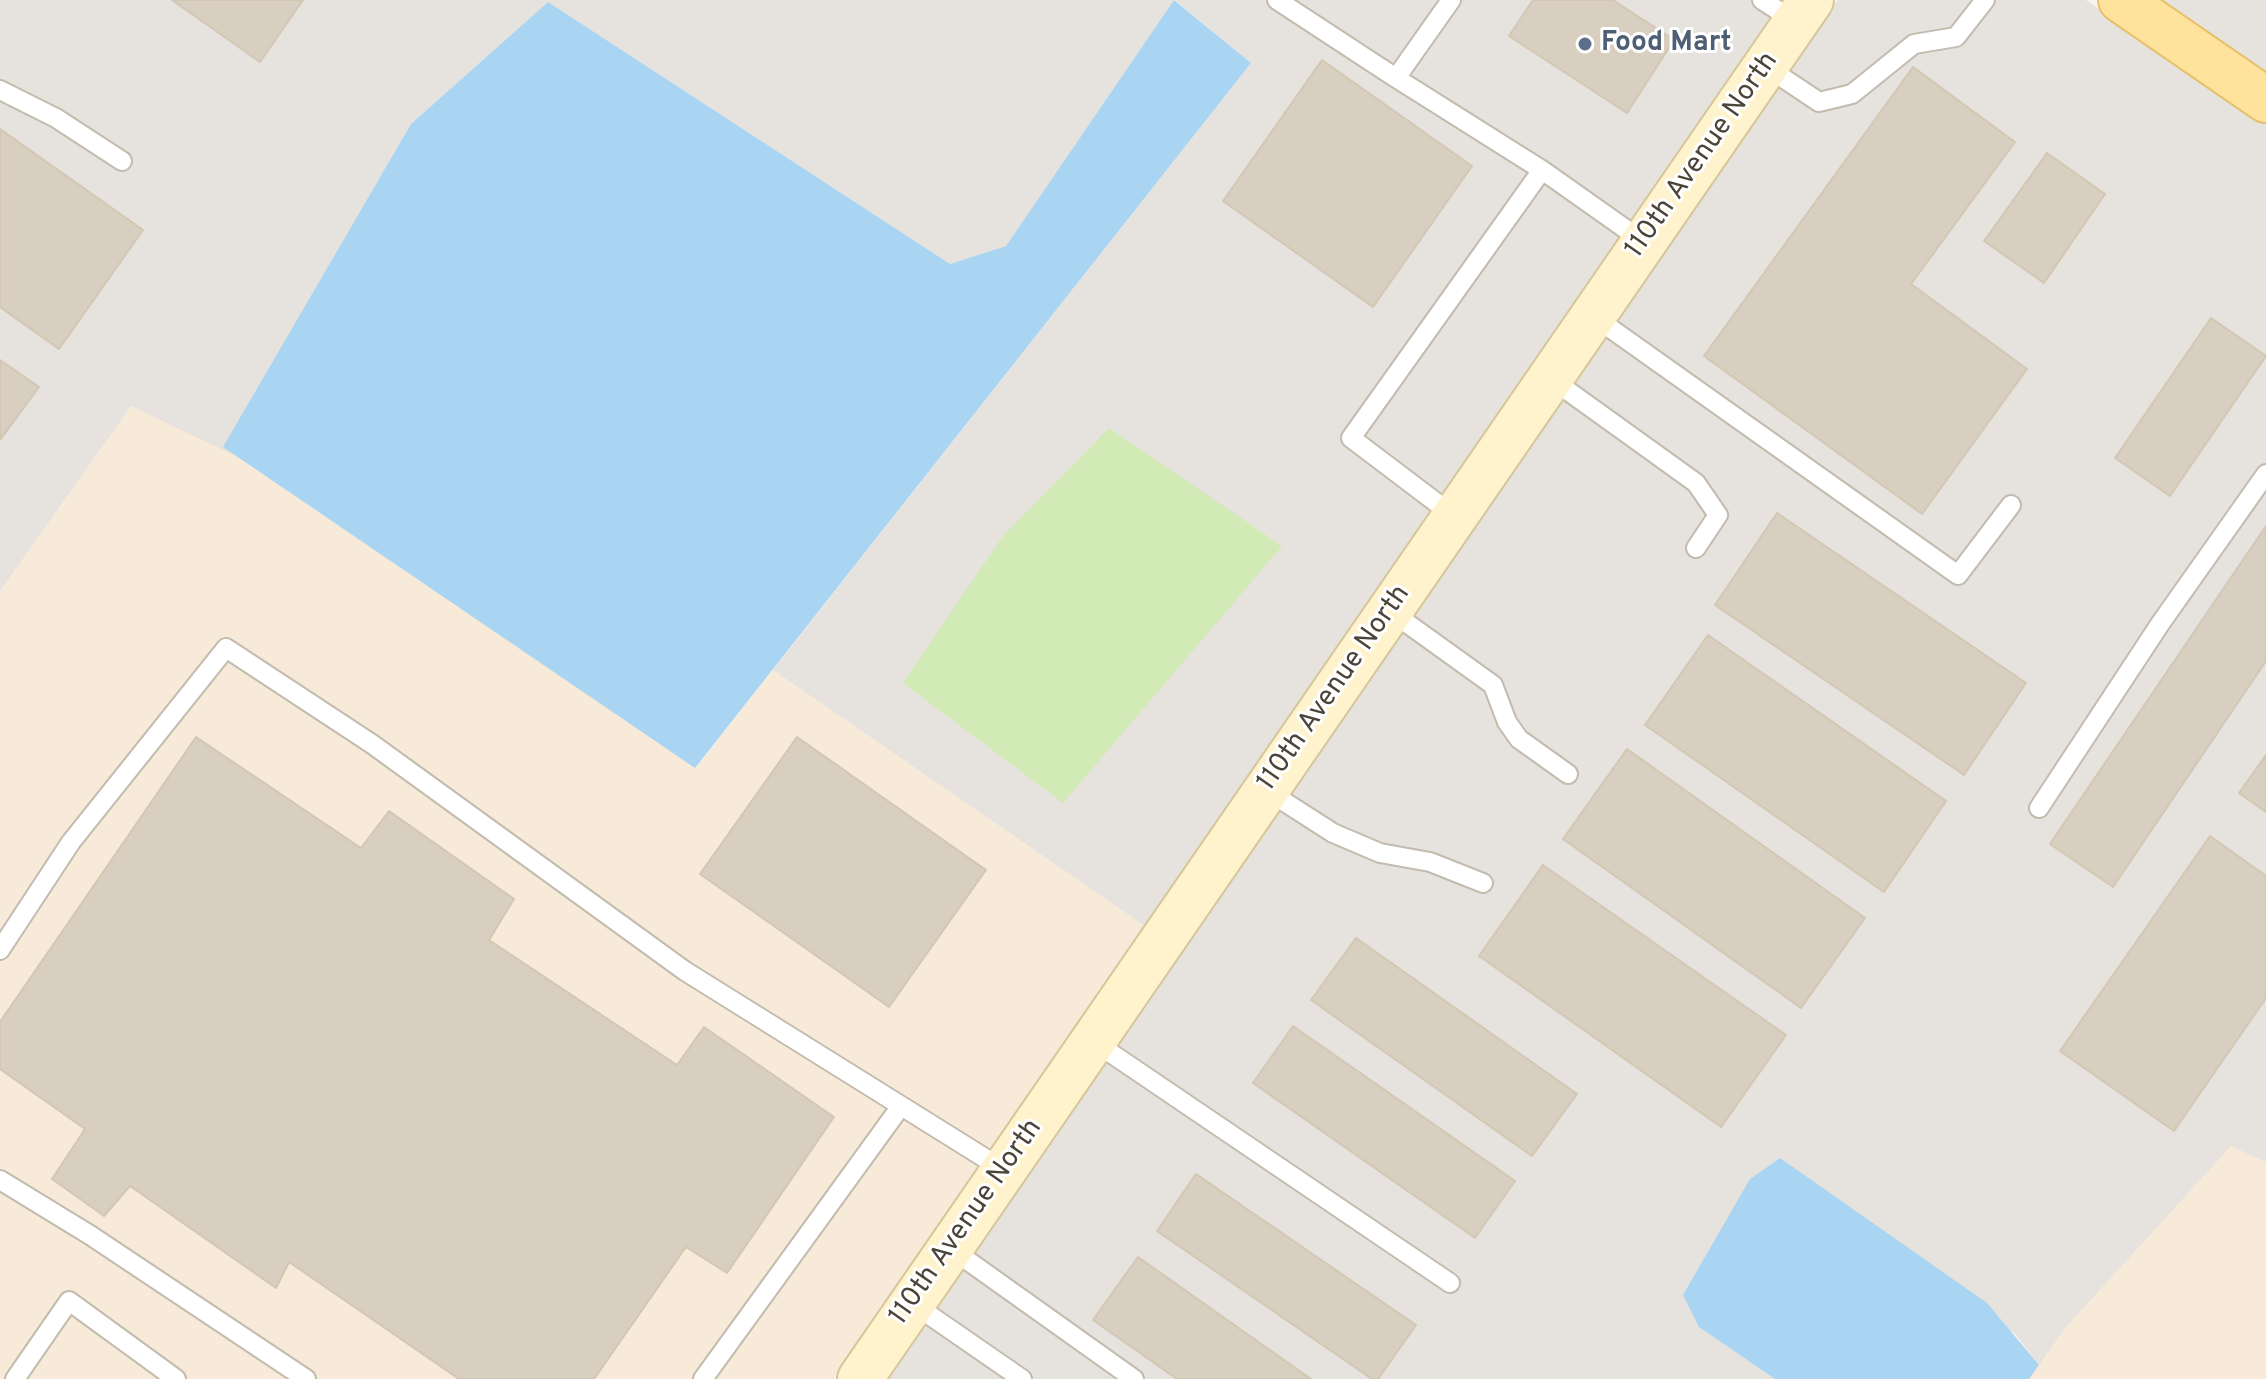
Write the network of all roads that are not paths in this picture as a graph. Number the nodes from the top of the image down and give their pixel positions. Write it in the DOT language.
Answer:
graph roads {
  1 [pos="1451,0"];
  2 [pos="1985,0"];
  3 [pos="2121,0"];
  4 [pos="1288,3"];
  5 [pos="1789,7"];
  6 [pos="1765,66"];
  7 [pos="1396,78"];
  8 [pos="0,90"];
  9 [pos="2266,100"];
  10 [pos="122,161"];
  11 [pos="1542,170"];
  12 [pos="1644,242"];
  13 [pos="1593,316"];
  14 [pos="1550,378"];
  15 [pos="2266,474"];
  16 [pos="2011,505"];
  17 [pos="1454,516"];
  18 [pos="1696,548"];
  19 [pos="1390,611"];
  20 [pos="1568,774"];
  21 [pos="1266,790"];
  22 [pos="2039,808"];
  23 [pos="1483,883"];
  24 [pos="0,950"];
  25 [pos="1093,1041"];
  26 [pos="901,1106"];
  27 [pos="1004,1170"];
  28 [pos="0,1180"];
  29 [pos="950,1248"];
  30 [pos="1450,1283"];
  31 [pos="912,1303"];
  32 [pos="15,1379"];
  33 [pos="176,1379"];
  34 [pos="306,1379"];
  35 [pos="703,1379"];
  36 [pos="860,1379"];
  37 [pos="1022,1379"];
  38 [pos="1134,1379"];
  1 -- 7 [label="lane"];
  2 -- 6 [label="lane"];
  3 -- 9 [label="main road"];
  4 -- 7 [label="lane"];
  5 -- 6 [label="street, 110th Avenue North"];
  6 -- 12 [label="street, 110th Avenue North"];
  7 -- 11 [label="lane"];
  8 -- 10 [label="lane"];
  11 -- 12 [label="lane"];
  11 -- 17 [label="lane"];
  12 -- 13 [label="street, 110th Avenue North"];
  13 -- 14 [label="street, 110th Avenue North"];
  13 -- 16 [label="lane"];
  14 -- 17 [label="street, 110th Avenue North"];
  14 -- 18 [label="lane"];
  15 -- 22 [label="lane"];
  17 -- 19 [label="street, 110th Avenue North"];
  19 -- 20 [label="lane"];
  19 -- 21 [label="street, 110th Avenue North"];
  21 -- 23 [label="lane"];
  21 -- 25 [label="street, 110th Avenue North"];
  24 -- 26 [label="lane"];
  25 -- 27 [label="street, 110th Avenue North"];
  25 -- 30 [label="lane"];
  26 -- 27 [label="lane"];
  26 -- 35 [label="lane"];
  27 -- 29 [label="street, 110th Avenue North"];
  28 -- 34 [label="lane"];
  29 -- 31 [label="street, 110th Avenue North"];
  29 -- 38 [label="lane"];
  31 -- 36 [label="street, 110th Avenue North"];
  31 -- 37 [label="lane"];
  32 -- 33 [label="lane"];
}
